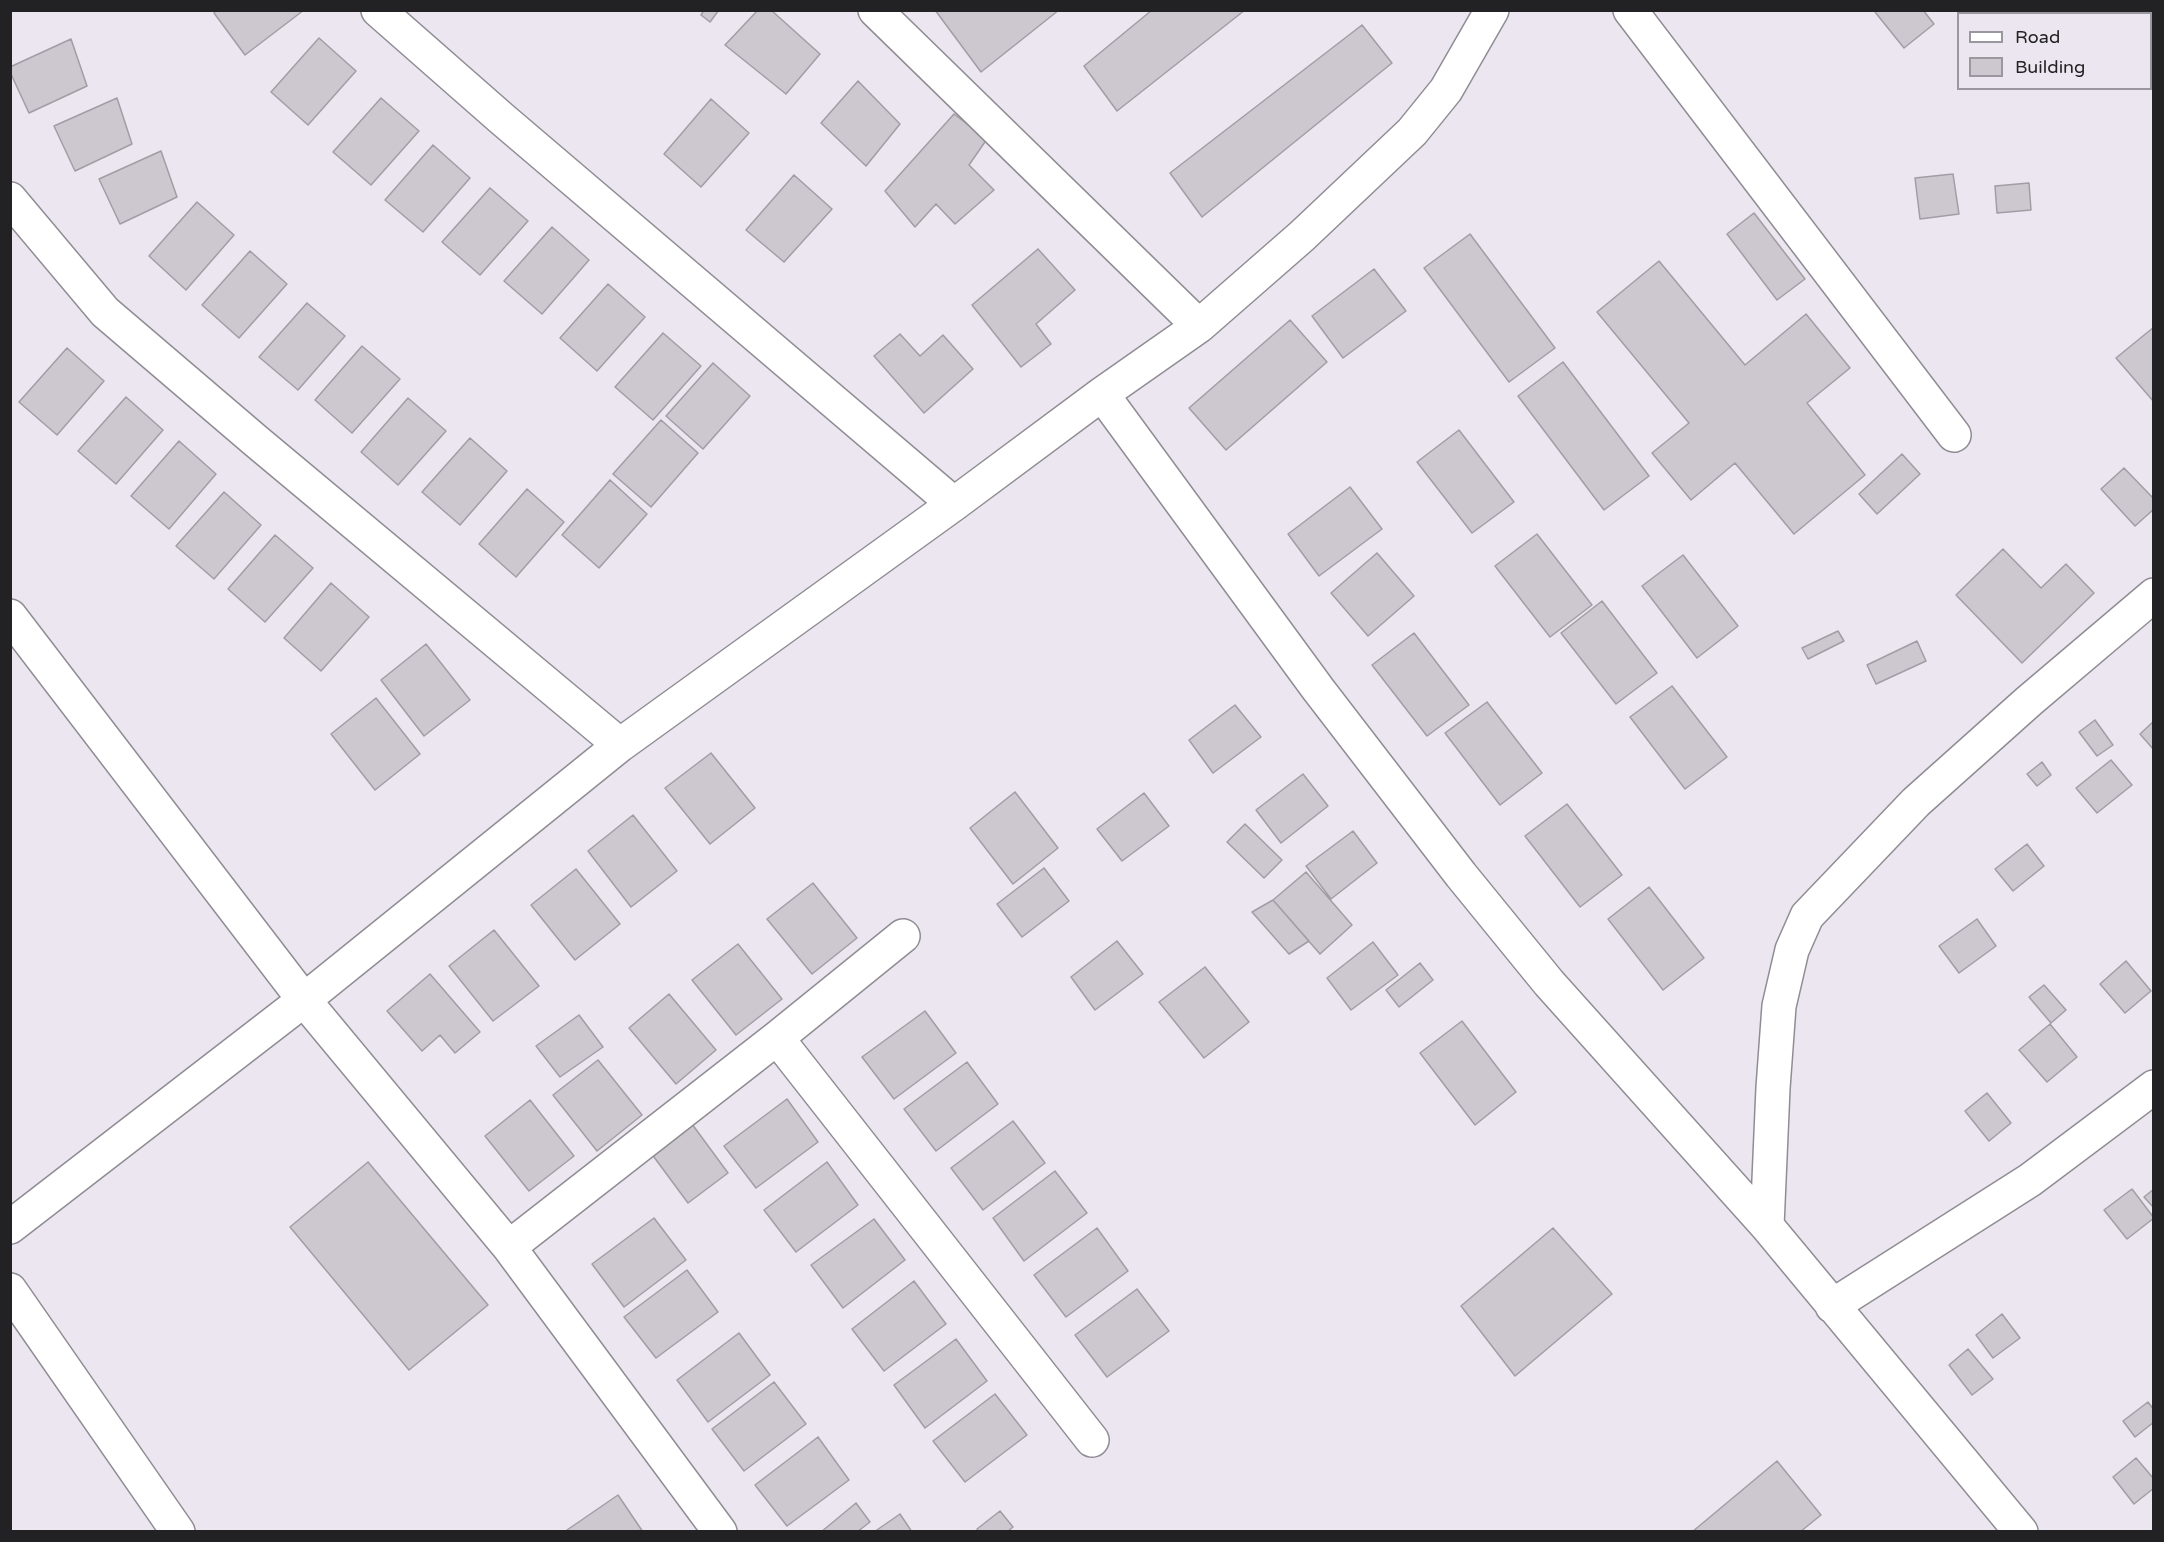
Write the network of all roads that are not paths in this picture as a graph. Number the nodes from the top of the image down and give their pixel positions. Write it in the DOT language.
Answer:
graph roads {
  1 [pos="378,10"];
  2 [pos="875,10"];
  3 [pos="1492,10"];
  4 [pos="1630,10"];
  5 [pos="10,198"];
  6 [pos="1199,326"];
  7 [pos="1102,394"];
  8 [pos="1954,435"];
  9 [pos="954,504"];
  10 [pos="2154,595"];
  11 [pos="10,616"];
  12 [pos="620,745"];
  13 [pos="903,936"];
  14 [pos="304,1000"];
  15 [pos="777,1038"];
  16 [pos="2154,1087"];
  17 [pos="1767,1226"];
  18 [pos="10,1227"];
  19 [pos="509,1247"];
  20 [pos="10,1290"];
  21 [pos="1832,1306"];
  22 [pos="1092,1440"];
  23 [pos="178,1532"];
  24 [pos="720,1532"];
  25 [pos="2021,1532"];
  1 -- 9 [label="street"];
  2 -- 6 [label="street"];
  3 -- 6 [label="street"];
  4 -- 8 [label="street"];
  5 -- 12 [label="street"];
  6 -- 7 [label="street"];
  7 -- 9 [label="street"];
  7 -- 17 [label="street"];
  9 -- 12 [label="street"];
  10 -- 17 [label="street"];
  11 -- 14 [label="street"];
  12 -- 14 [label="street"];
  13 -- 15 [label="street"];
  14 -- 18 [label="street"];
  14 -- 19 [label="street"];
  15 -- 19 [label="street"];
  15 -- 22 [label="street"];
  16 -- 21 [label="street"];
  17 -- 21 [label="street"];
  19 -- 24 [label="street"];
  20 -- 23 [label="street"];
  21 -- 25 [label="street"];
}
